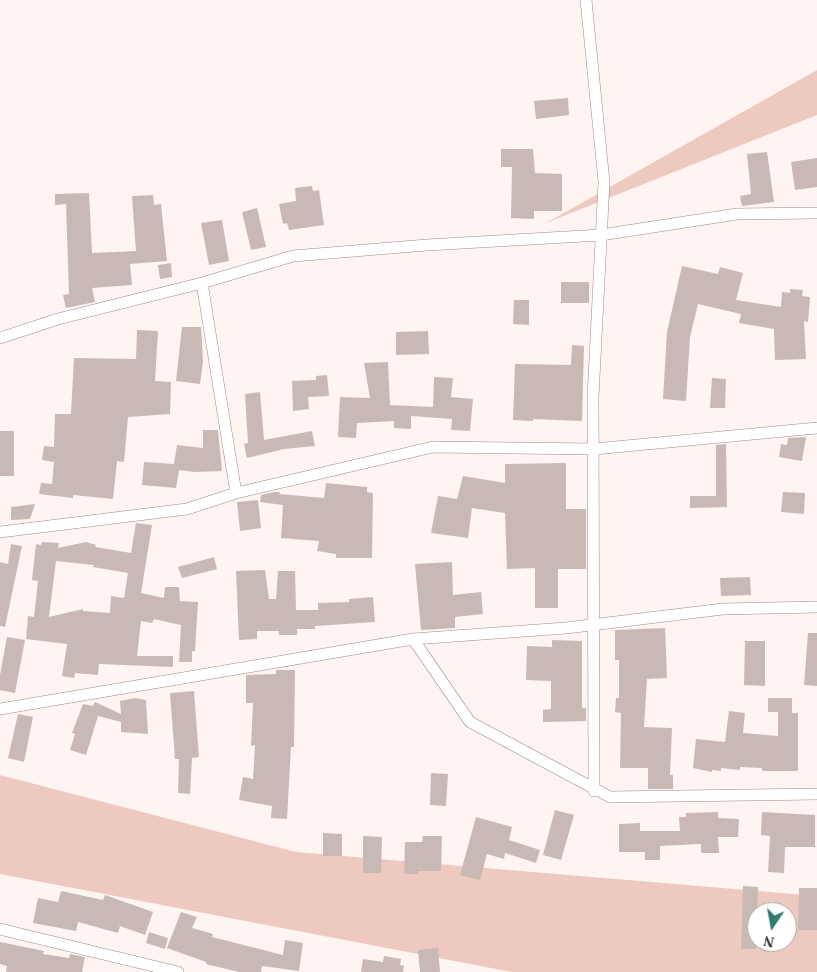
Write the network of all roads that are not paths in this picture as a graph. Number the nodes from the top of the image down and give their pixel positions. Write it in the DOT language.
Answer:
graph roads {
  1 [pos="586,0"];
  2 [pos="817,213"];
  3 [pos="601,235"];
  4 [pos="202,284"];
  5 [pos="0,338"];
  6 [pos="817,428"];
  7 [pos="594,449"];
  8 [pos="236,493"];
  9 [pos="0,532"];
  10 [pos="817,607"];
  11 [pos="594,625"];
  12 [pos="413,638"];
  13 [pos="0,709"];
  14 [pos="594,791"];
  15 [pos="817,794"];
  16 [pos="0,929"];
  17 [pos="178,972"];
  1 -- 3 [label="street"];
  2 -- 3 [label="street"];
  3 -- 4 [label="street"];
  3 -- 7 [label="street"];
  4 -- 5 [label="street"];
  4 -- 8 [label="street"];
  6 -- 7 [label="street"];
  7 -- 8 [label="street"];
  7 -- 11 [label="street"];
  8 -- 9 [label="street"];
  10 -- 11 [label="street"];
  11 -- 12 [label="street"];
  11 -- 14 [label="street"];
  12 -- 13 [label="street"];
  12 -- 14 [label="street"];
  14 -- 15 [label="street"];
  16 -- 17 [label="street"];
}
